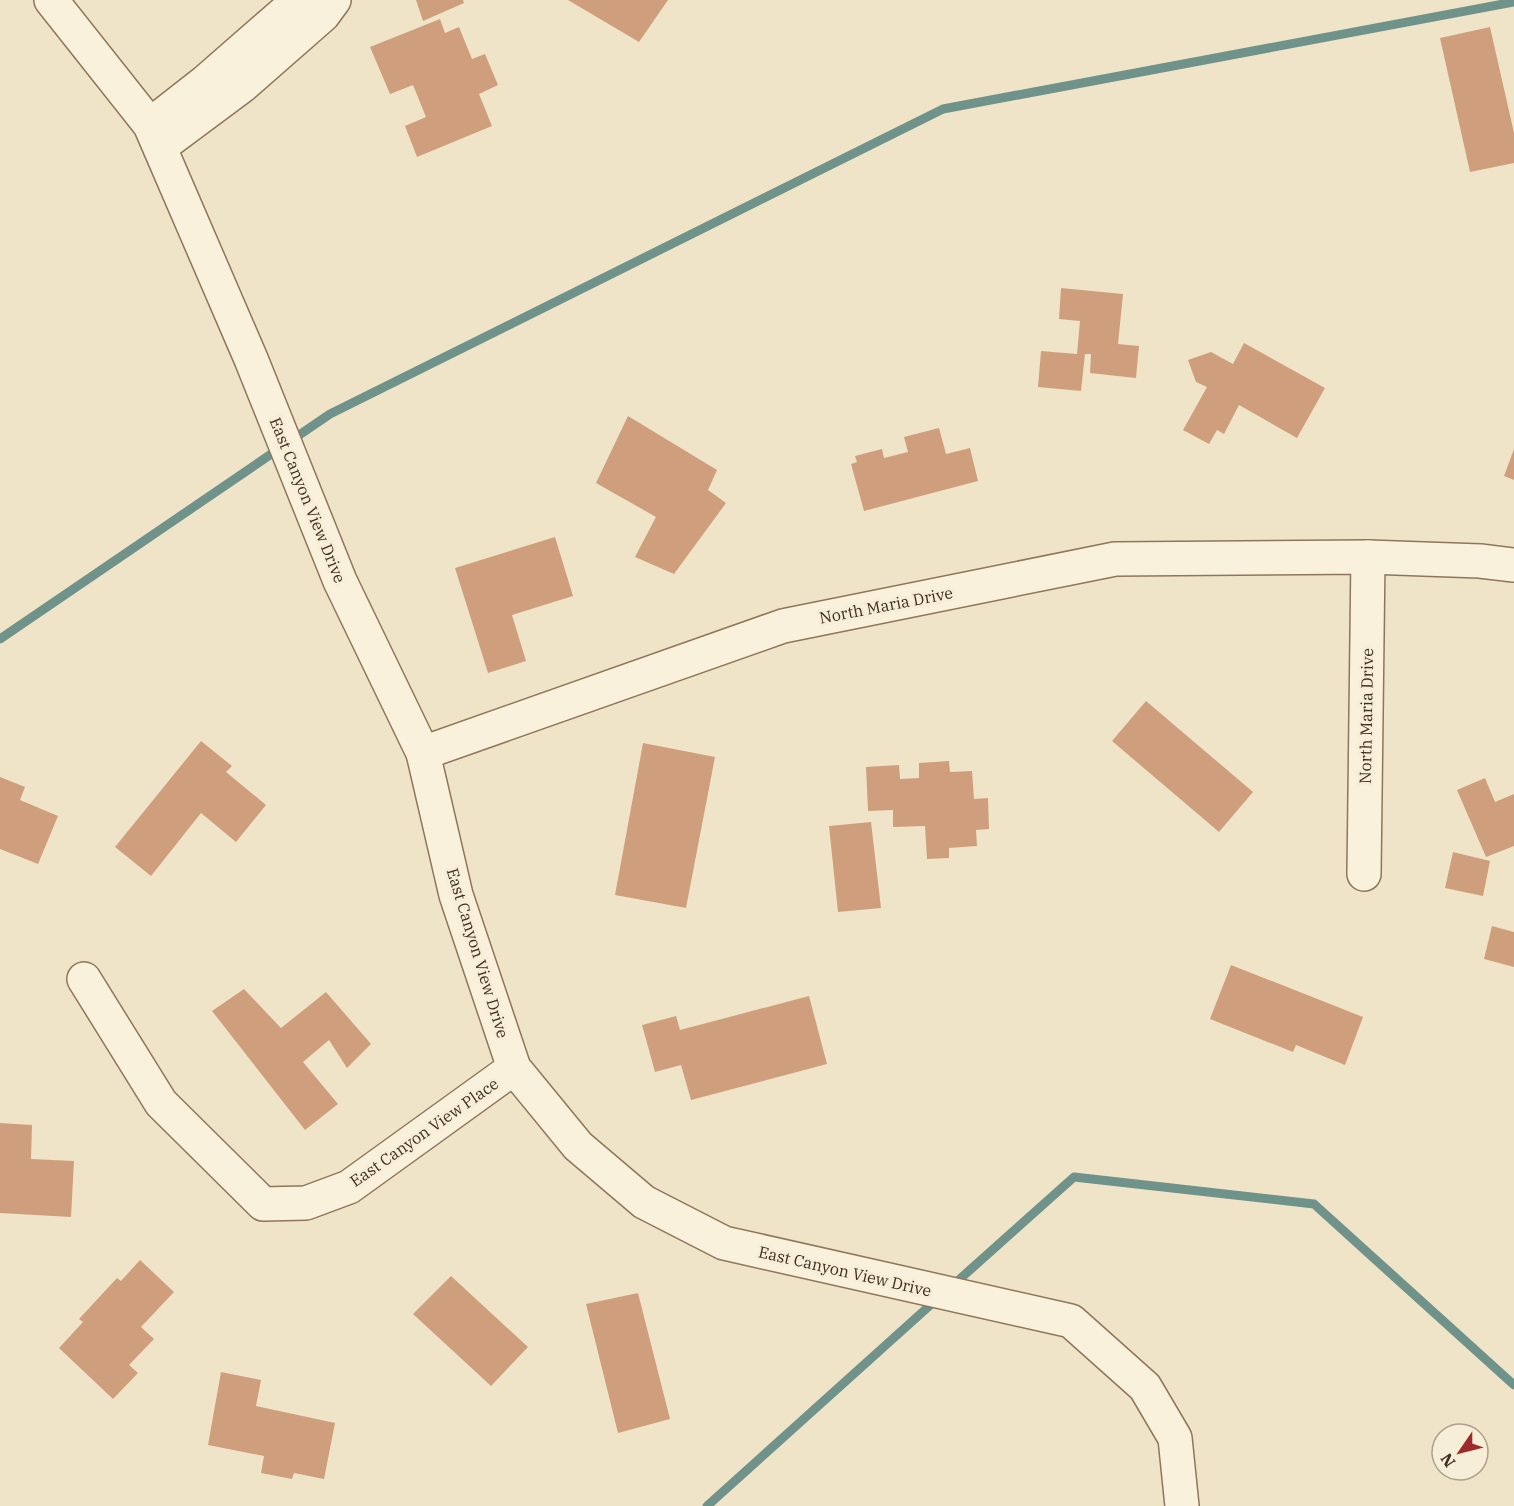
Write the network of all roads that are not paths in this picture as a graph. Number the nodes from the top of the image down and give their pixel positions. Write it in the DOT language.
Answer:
graph roads {
  1 [pos="51,0"];
  2 [pos="299,0"];
  3 [pos="334,0"];
  4 [pos="155,136"];
  5 [pos="1368,557"];
  6 [pos="1514,565"];
  7 [pos="423,753"];
  8 [pos="1364,874"];
  9 [pos="84,979"];
  10 [pos="514,1068"];
  11 [pos="1182,1506"];
  1 -- 4 [label="street, East Canyon View Drive"];
  2 -- 4 [label="street"];
  3 -- 4 [label="street"];
  4 -- 7 [label="street, East Canyon View Drive"];
  5 -- 6 [label="street, North Maria Drive"];
  5 -- 7 [label="street, North Maria Drive"];
  5 -- 8 [label="street, North Maria Drive"];
  7 -- 10 [label="street, East Canyon View Drive"];
  9 -- 10 [label="street, East Canyon View Place"];
  10 -- 11 [label="street, East Canyon View Drive"];
}
